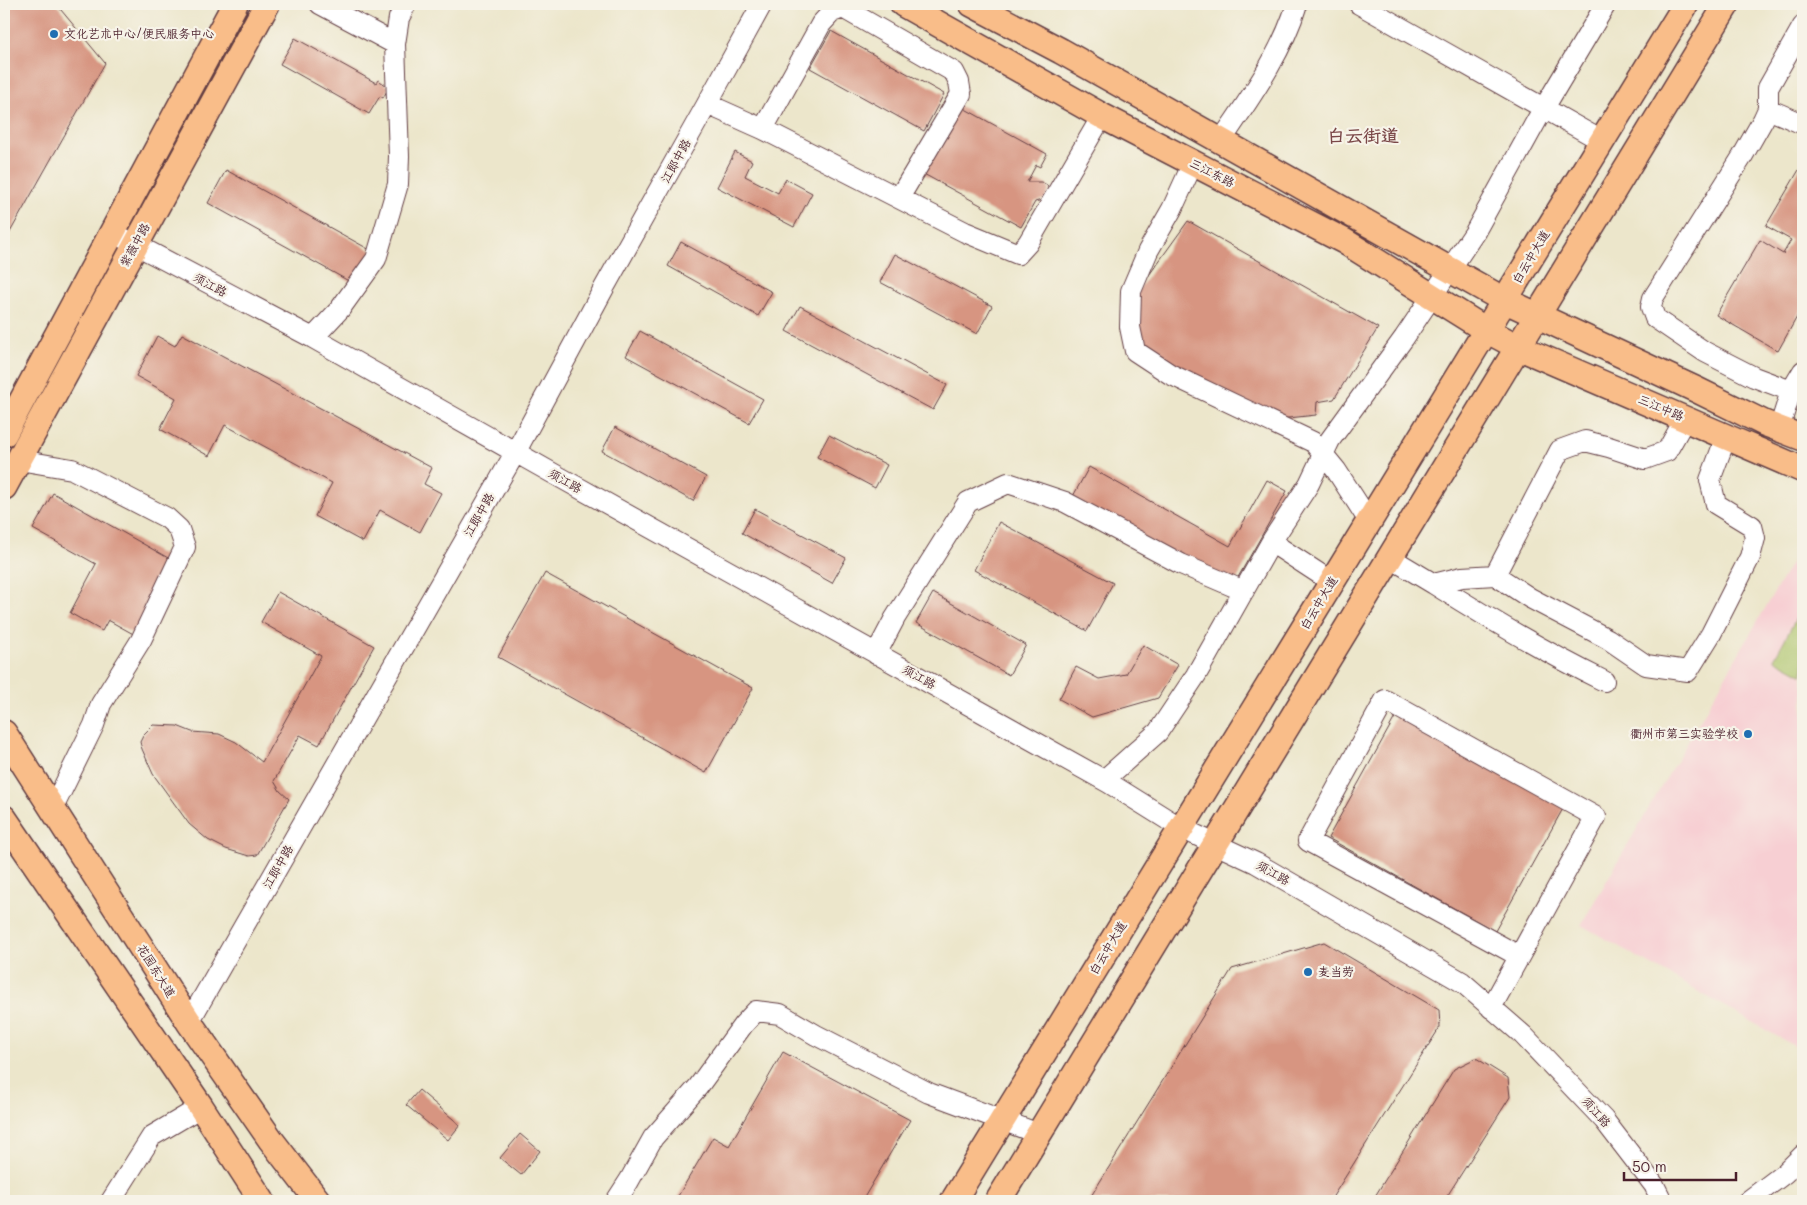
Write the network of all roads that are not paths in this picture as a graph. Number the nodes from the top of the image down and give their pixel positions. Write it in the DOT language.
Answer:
graph roads {
  1 [pos="235,4"];
  2 [pos="267,4"];
  3 [pos="320,4"];
  4 [pos="406,4"];
  5 [pos="762,4"];
  6 [pos="903,4"];
  7 [pos="972,4"];
  8 [pos="1297,4"];
  9 [pos="1359,4"];
  10 [pos="1606,4"];
  11 [pos="1686,4"];
  12 [pos="1727,4"];
  13 [pos="1803,26"];
  14 [pos="395,44"];
  15 [pos="707,104"];
  16 [pos="1545,108"];
  17 [pos="1768,110"];
  18 [pos="1102,116"];
  19 [pos="1803,124"];
  20 [pos="762,129"];
  21 [pos="1221,141"];
  22 [pos="1602,141"];
  23 [pos="1193,163"];
  24 [pos="900,198"];
  25 [pos="112,233"];
  26 [pos="135,245"];
  27 [pos="1450,270"];
  28 [pos="1432,296"];
  29 [pos="1504,300"];
  30 [pos="1537,315"];
  31 [pos="1486,330"];
  32 [pos="313,338"];
  33 [pos="1518,347"];
  34 [pos="1803,371"];
  35 [pos="1791,391"];
  36 [pos="1685,419"];
  37 [pos="1779,429"];
  38 [pos="4,434"];
  39 [pos="1726,437"];
  40 [pos="1803,438"];
  41 [pos="515,453"];
  42 [pos="1323,454"];
  43 [pos="18,460"];
  44 [pos="1803,470"];
  45 [pos="4,487"];
  46 [pos="1369,521"];
  47 [pos="1273,539"];
  48 [pos="1389,557"];
  49 [pos="1495,575"];
  50 [pos="1332,582"];
  51 [pos="1434,584"];
  52 [pos="1244,591"];
  53 [pos="876,654"];
  54 [pos="1604,681"];
  55 [pos="4,733"];
  56 [pos="1104,780"];
  57 [pos="53,808"];
  58 [pos="4,818"];
  59 [pos="1181,828"];
  60 [pos="1215,845"];
  61 [pos="1519,956"];
  62 [pos="1491,1008"];
  63 [pos="189,1022"];
  64 [pos="201,1106"];
  65 [pos="1002,1120"];
  66 [pos="1039,1134"];
  67 [pos="1803,1155"];
  68 [pos="111,1201"];
  69 [pos="262,1201"];
  70 [pos="318,1201"];
  71 [pos="616,1201"];
  72 [pos="953,1201"];
  73 [pos="998,1201"];
  74 [pos="1662,1201"];
  75 [pos="1748,1201"];
  1 -- 25 [label="main road, 紫薇中路"];
  2 -- 26 [label="main road, 紫薇中路"];
  3 -- 14 [label="street"];
  4 -- 14 [label="street"];
  5 -- 15 [label="street, 江郎中路"];
  6 -- 18 [label="main road, 三江东路"];
  7 -- 21 [label="main road"];
  8 -- 21 [label="street"];
  9 -- 16 [label="street"];
  10 -- 16 [label="street"];
  11 -- 22 [label="main road, 白云中大道"];
  12 -- 30 [label="main road"];
  13 -- 17 [label="street"];
  14 -- 32 [label="street"];
  15 -- 20 [label="street"];
  15 -- 41 [label="street, 江郎中路"];
  16 -- 22 [label="street"];
  16 -- 27 [label="street"];
  17 -- 19 [label="street"];
  17 -- 35 [label="street"];
  18 -- 23 [label="main road, 三江东路"];
  18 -- 24 [label="street"];
  20 -- 24 [label="street"];
  20 -- 24 [label="street"];
  21 -- 27 [label="main road"];
  22 -- 29 [label="main road, 白云中大道"];
  23 -- 28 [label="main road, 三江东路"];
  23 -- 42 [label="street"];
  25 -- 26 [label="street, 须江路"];
  25 -- 38 [label="main road, 紫薇中路"];
  26 -- 32 [label="street, 须江路"];
  26 -- 43 [label="main road, 紫薇中路"];
  27 -- 28 [label="street"];
  27 -- 29 [label="main road"];
  28 -- 31 [label="main road, 三江东路"];
  28 -- 42 [label="street"];
  29 -- 30 [label="main road"];
  29 -- 31 [label="main road, 白云中大道"];
  30 -- 33 [label="main road"];
  30 -- 37 [label="main road"];
  31 -- 33 [label="main road, 三江东路"];
  31 -- 46 [label="main road, 白云中大道"];
  32 -- 41 [label="street, 须江路"];
  33 -- 36 [label="main road, 三江中路"];
  33 -- 48 [label="main road"];
  34 -- 35 [label="street"];
  35 -- 37 [label="street"];
  36 -- 39 [label="main road, 三江中路"];
  36 -- 49 [label="street"];
  37 -- 40 [label="main road"];
  39 -- 44 [label="main road, 三江中路"];
  39 -- 49 [label="street"];
  41 -- 53 [label="street, 须江路"];
  41 -- 63 [label="street, 江郎中路"];
  42 -- 46 [label="street"];
  42 -- 47 [label="street"];
  43 -- 45 [label="main road, 紫薇中路"];
  43 -- 57 [label="street"];
  46 -- 50 [label="main road, 白云中大道"];
  47 -- 50 [label="street"];
  47 -- 52 [label="street"];
  48 -- 51 [label="street"];
  48 -- 60 [label="main road"];
  49 -- 51 [label="street"];
  50 -- 59 [label="main road, 白云中大道"];
  51 -- 54 [label="street"];
  52 -- 53 [label="street"];
  52 -- 56 [label="street"];
  53 -- 56 [label="street, 须江路"];
  55 -- 57 [label="main road, 花园东大道"];
  56 -- 59 [label="street, 须江路"];
  57 -- 63 [label="main road, 花园东大道"];
  58 -- 64 [label="main road"];
  59 -- 60 [label="street, 须江路"];
  59 -- 65 [label="main road, 白云中大道"];
  60 -- 62 [label="street, 须江路"];
  60 -- 66 [label="main road"];
  61 -- 61 [label="street"];
  61 -- 62 [label="street"];
  62 -- 74 [label="street, 须江路"];
  63 -- 70 [label="main road, 花园东大道"];
  64 -- 68 [label="street"];
  64 -- 69 [label="main road"];
  65 -- 66 [label="street"];
  65 -- 71 [label="street"];
  65 -- 72 [label="main road, 白云中大道"];
  66 -- 73 [label="main road"];
  67 -- 75 [label="street"];
}
